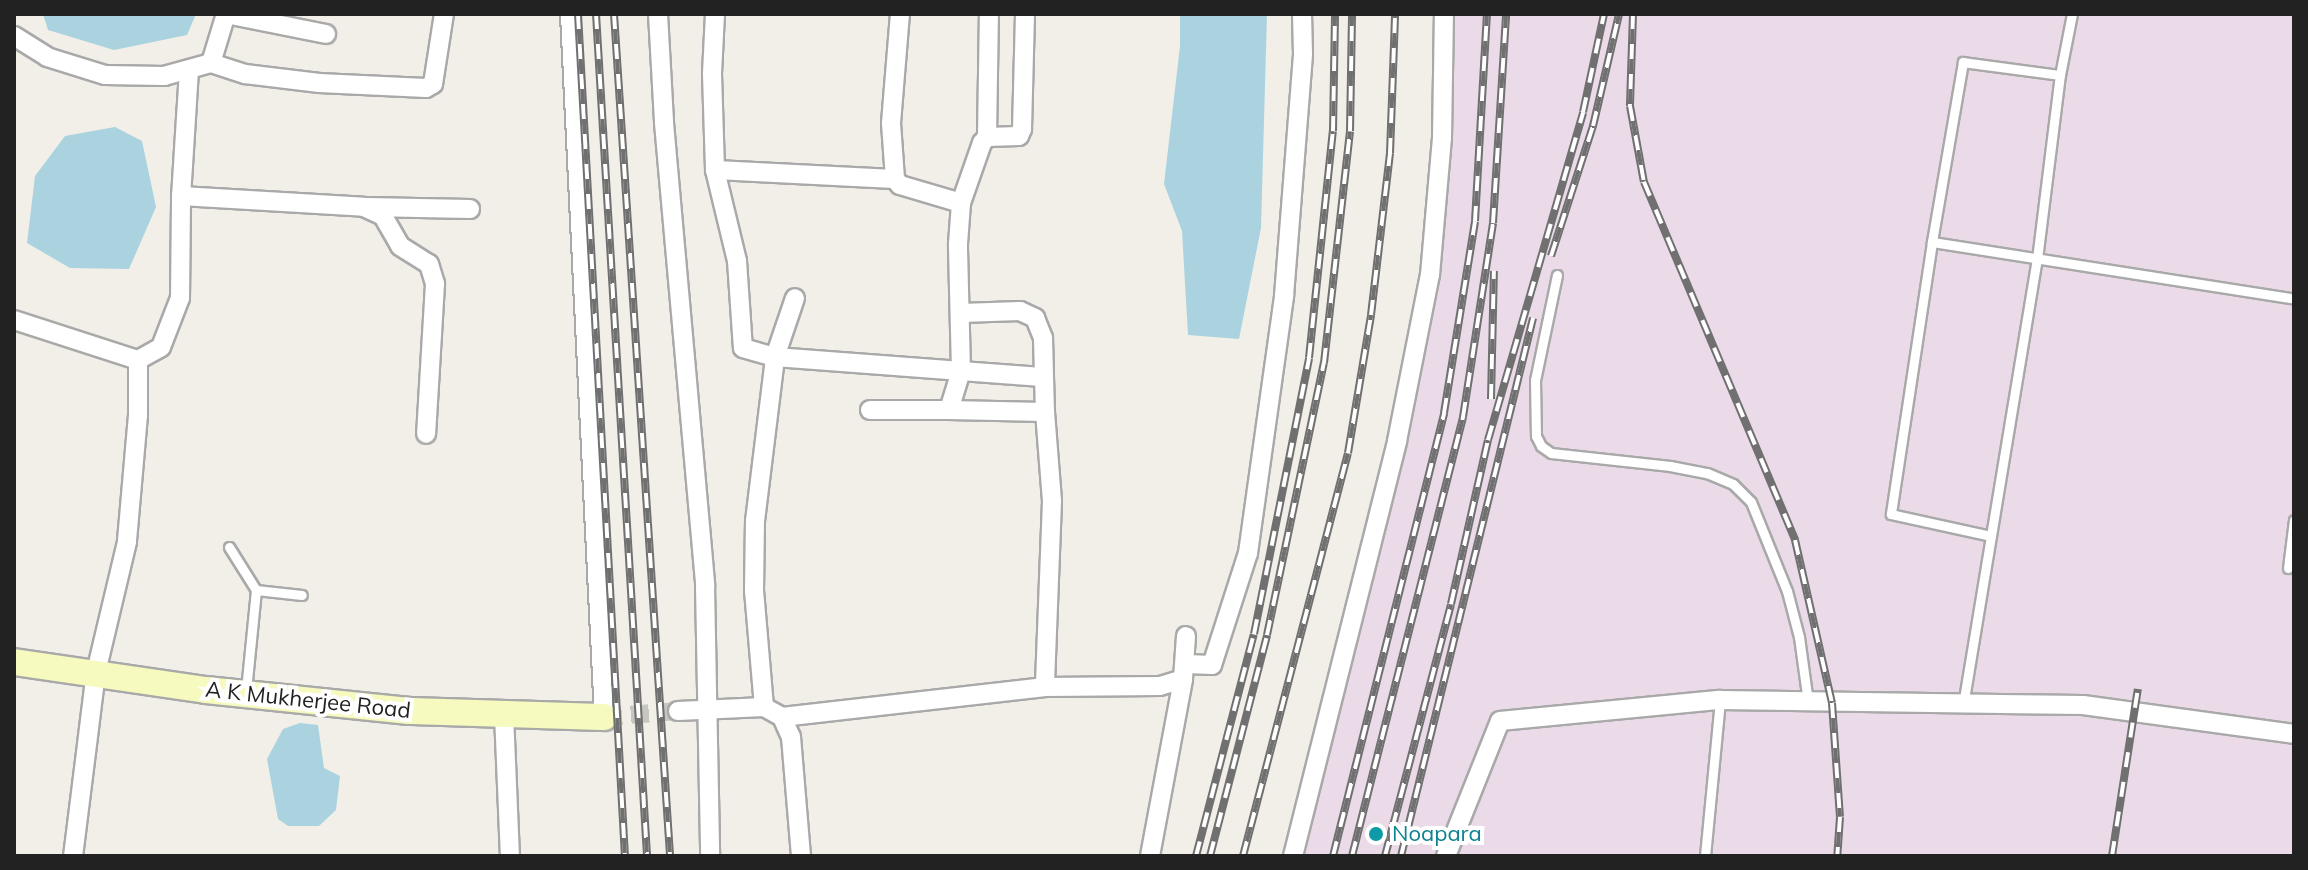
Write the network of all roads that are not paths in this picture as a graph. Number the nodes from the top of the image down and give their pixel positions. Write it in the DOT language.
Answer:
graph roads {
  1 [pos="226,14"];
  2 [pos="444,14"];
  3 [pos="570,14"];
  4 [pos="658,14"];
  5 [pos="715,14"];
  6 [pos="900,14"];
  7 [pos="989,14"];
  8 [pos="1025,14"];
  9 [pos="1302,14"];
  10 [pos="1444,14"];
  11 [pos="2072,14"];
  12 [pos="326,34"];
  13 [pos="14,36"];
  14 [pos="211,63"];
  15 [pos="189,70"];
  16 [pos="2060,75"];
  17 [pos="987,137"];
  18 [pos="715,170"];
  19 [pos="895,179"];
  20 [pos="181,196"];
  21 [pos="961,203"];
  22 [pos="364,207"];
  23 [pos="470,209"];
  24 [pos="1932,242"];
  25 [pos="2037,259"];
  26 [pos="1557,275"];
  27 [pos="795,298"];
  28 [pos="2294,299"];
  29 [pos="961,313"];
  30 [pos="14,320"];
  31 [pos="775,357"];
  32 [pos="138,360"];
  33 [pos="961,371"];
  34 [pos="1042,377"];
  35 [pos="870,410"];
  36 [pos="949,410"];
  37 [pos="1045,412"];
  38 [pos="426,434"];
  39 [pos="2294,520"];
  40 [pos="1991,536"];
  41 [pos="229,547"];
  42 [pos="2288,568"];
  43 [pos="256,590"];
  44 [pos="302,595"];
  45 [pos="1186,636"];
  46 [pos="14,662"];
  47 [pos="1184,671"];
  48 [pos="96,672"];
  49 [pos="1045,687"];
  50 [pos="246,694"];
  51 [pos="1720,700"];
  52 [pos="1808,702"];
  53 [pos="1963,705"];
  54 [pos="706,707"];
  55 [pos="764,707"];
  56 [pos="678,711"];
  57 [pos="504,714"];
  58 [pos="604,717"];
  59 [pos="782,717"];
  60 [pos="2294,734"];
  61 [pos="73,856"];
  62 [pos="510,856"];
  63 [pos="710,856"];
  64 [pos="801,856"];
  65 [pos="1150,856"];
  66 [pos="1293,856"];
  67 [pos="1446,856"];
  68 [pos="1705,856"];
  1 -- 12 [label="street"];
  1 -- 14 [label="street"];
  2 -- 14 [label="street"];
  3 -- 58 [label="street"];
  4 -- 54 [label="street"];
  5 -- 18 [label="street"];
  6 -- 19 [label="street"];
  7 -- 17 [label="street"];
  8 -- 17 [label="street"];
  9 -- 47 [label="street"];
  10 -- 66 [label="street"];
  11 -- 16 [label="lane"];
  13 -- 15 [label="street"];
  14 -- 15 [label="street"];
  15 -- 20 [label="street"];
  16 -- 24 [label="lane"];
  16 -- 25 [label="lane"];
  17 -- 21 [label="street"];
  18 -- 19 [label="street"];
  18 -- 31 [label="street"];
  19 -- 21 [label="street"];
  20 -- 22 [label="street"];
  20 -- 32 [label="street"];
  21 -- 29 [label="street"];
  22 -- 23 [label="street"];
  22 -- 38 [label="street"];
  24 -- 25 [label="lane"];
  24 -- 40 [label="lane"];
  25 -- 28 [label="lane"];
  25 -- 40 [label="lane"];
  26 -- 52 [label="lane"];
  27 -- 31 [label="street"];
  29 -- 33 [label="street"];
  29 -- 34 [label="street"];
  30 -- 32 [label="street"];
  31 -- 33 [label="street"];
  31 -- 55 [label="street"];
  32 -- 48 [label="street"];
  33 -- 34 [label="street"];
  33 -- 36 [label="street"];
  34 -- 37 [label="street"];
  35 -- 36 [label="street"];
  36 -- 37 [label="street"];
  37 -- 49 [label="street"];
  39 -- 42 [label="lane"];
  40 -- 53 [label="lane"];
  41 -- 43 [label="lane"];
  43 -- 44 [label="lane"];
  43 -- 50 [label="lane"];
  45 -- 47 [label="street"];
  46 -- 48 [label="street, A K Mukherjee Road"];
  47 -- 49 [label="street"];
  47 -- 65 [label="street"];
  48 -- 50 [label="street, A K Mukherjee Road"];
  48 -- 61 [label="street"];
  49 -- 59 [label="street"];
  50 -- 57 [label="street, A K Mukherjee Road"];
  51 -- 52 [label="street"];
  51 -- 67 [label="street"];
  51 -- 68 [label="lane"];
  52 -- 53 [label="street"];
  53 -- 60 [label="street"];
  54 -- 55 [label="street"];
  54 -- 56 [label="street"];
  54 -- 63 [label="street"];
  55 -- 59 [label="street"];
  57 -- 58 [label="street, A K Mukherjee Road"];
  57 -- 62 [label="street"];
  59 -- 64 [label="street"];
}
